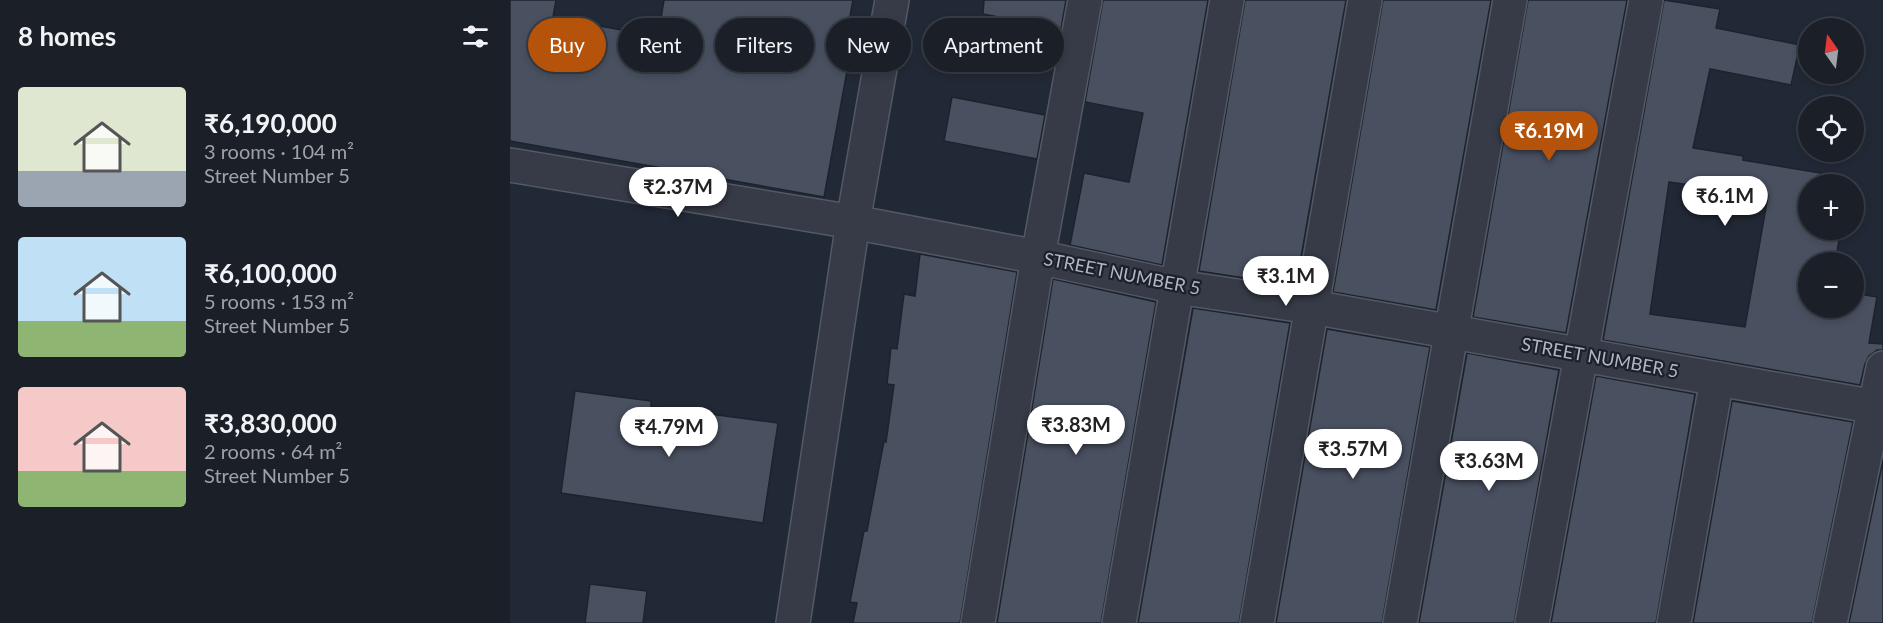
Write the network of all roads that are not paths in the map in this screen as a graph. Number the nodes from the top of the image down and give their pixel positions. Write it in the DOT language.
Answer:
graph roads {
  1 [pos="892,0"];
  2 [pos="1085,0"];
  3 [pos="1227,0"];
  4 [pos="1365,0"];
  5 [pos="1510,0"];
  6 [pos="1646,0"];
  7 [pos="510,165"];
  8 [pos="854,222"];
  9 [pos="1038,257"];
  10 [pos="1177,287"];
  11 [pos="1312,307"];
  12 [pos="1452,332"];
  13 [pos="1581,354"];
  14 [pos="1883,368"];
  15 [pos="1717,379"];
  16 [pos="1876,407"];
  17 [pos="793,623"];
  18 [pos="978,623"];
  19 [pos="1119,623"];
  20 [pos="1257,623"];
  21 [pos="1400,623"];
  22 [pos="1532,623"];
  23 [pos="1674,623"];
  24 [pos="1830,623"];
  1 -- 8 [label="street"];
  2 -- 9 [label="street"];
  3 -- 10 [label="street"];
  4 -- 11 [label="street"];
  5 -- 12 [label="street"];
  6 -- 13 [label="street"];
  7 -- 8 [label="street, STREET NUMBER 5"];
  8 -- 9 [label="street, STREET NUMBER 5"];
  8 -- 17 [label="street"];
  9 -- 10 [label="street, STREET NUMBER 5"];
  9 -- 18 [label="street"];
  10 -- 11 [label="street, STREET NUMBER 5"];
  10 -- 19 [label="street"];
  11 -- 12 [label="street, STREET NUMBER 5"];
  11 -- 20 [label="street"];
  12 -- 13 [label="street, STREET NUMBER 5"];
  12 -- 21 [label="street"];
  13 -- 15 [label="street, STREET NUMBER 5"];
  13 -- 22 [label="street"];
  14 -- 16 [label="street"];
  15 -- 16 [label="street, STREET NUMBER 5"];
  15 -- 23 [label="street"];
  16 -- 24 [label="street"];
}
